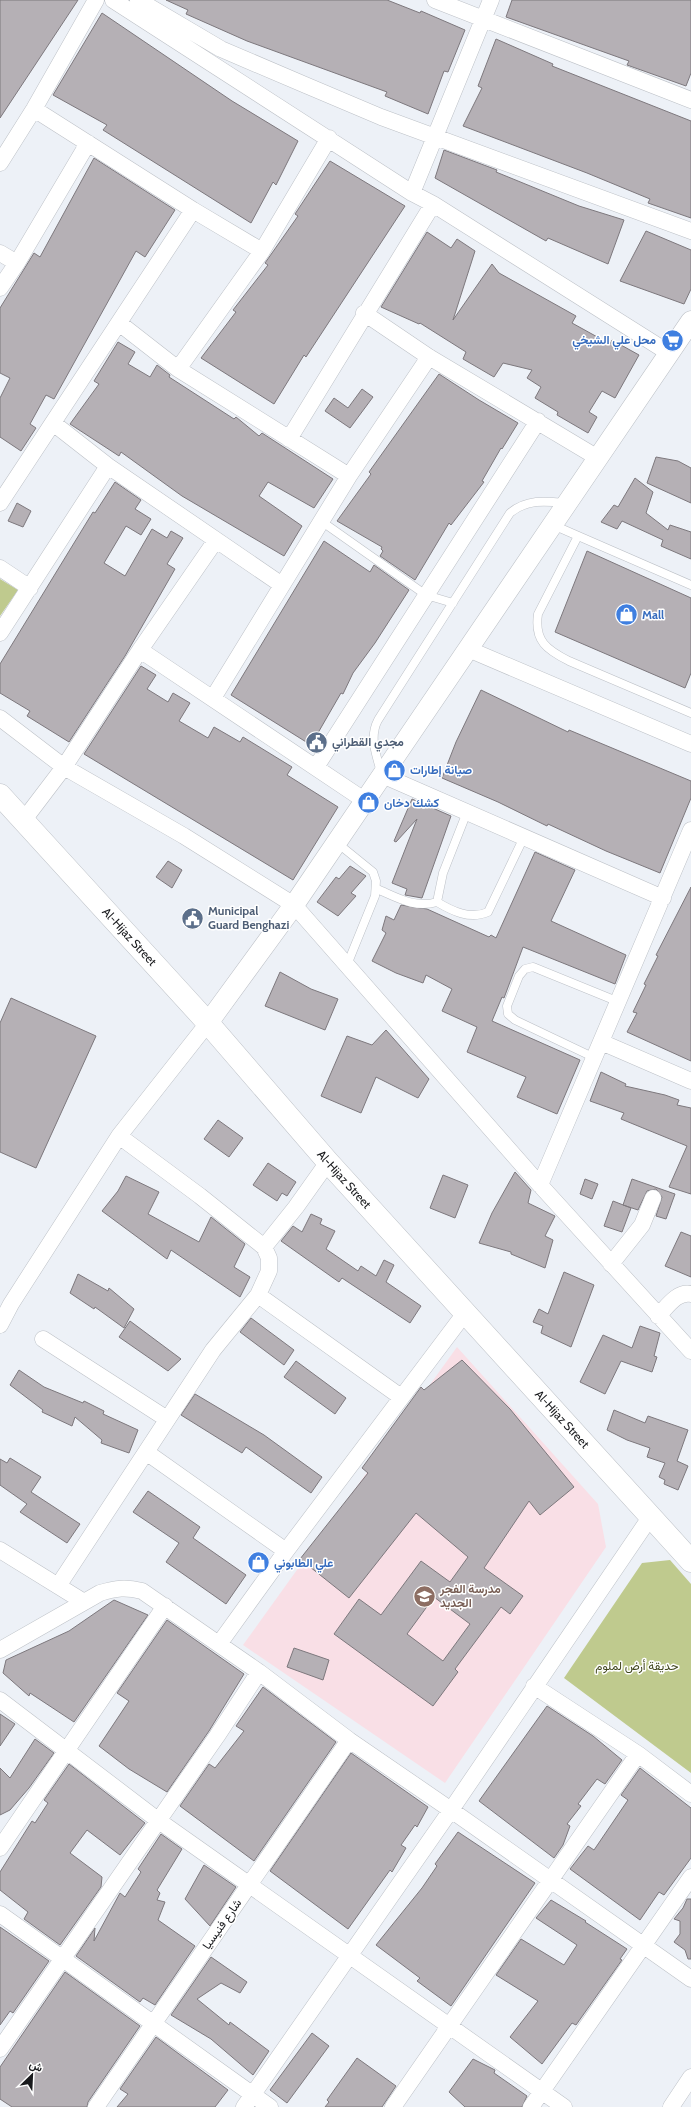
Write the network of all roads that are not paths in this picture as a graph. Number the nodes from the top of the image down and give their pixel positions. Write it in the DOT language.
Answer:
graph roads {
  1 [pos="96,0"];
  2 [pos="113,0"];
  3 [pos="138,0"];
  4 [pos="435,0"];
  5 [pos="491,0"];
  6 [pos="483,19"];
  7 [pos="691,100"];
  8 [pos="34,109"];
  9 [pos="436,136"];
  10 [pos="329,138"];
  11 [pos="88,143"];
  12 [pos="0,163"];
  13 [pos="412,193"];
  14 [pos="433,204"];
  15 [pos="193,210"];
  16 [pos="691,231"];
  17 [pos="262,251"];
  18 [pos="0,253"];
  19 [pos="17,264"];
  20 [pos="0,288"];
  21 [pos="364,313"];
  22 [pos="120,323"];
  23 [pos="690,324"];
  24 [pos="669,353"];
  25 [pos="430,357"];
  26 [pos="178,369"];
  27 [pos="538,421"];
  28 [pos="53,423"];
  29 [pos="289,439"];
  30 [pos="598,458"];
  31 [pos="108,466"];
  32 [pos="349,476"];
  33 [pos="0,503"];
  34 [pos="568,503"];
  35 [pos="321,521"];
  36 [pos="553,525"];
  37 [pos="578,536"];
  38 [pos="216,540"];
  39 [pos="0,568"];
  40 [pos="282,585"];
  41 [pos="691,585"];
  42 [pos="30,588"];
  43 [pos="426,595"];
  44 [pos="453,603"];
  45 [pos="0,632"];
  46 [pos="468,649"];
  47 [pos="140,650"];
  48 [pos="213,698"];
  49 [pos="691,713"];
  50 [pos="0,718"];
  51 [pos="691,744"];
  52 [pos="64,767"];
  53 [pos="316,767"];
  54 [pos="382,774"];
  55 [pos="0,795"];
  56 [pos="364,800"];
  57 [pos="467,812"];
  58 [pos="23,821"];
  59 [pos="691,830"];
  60 [pos="524,837"];
  61 [pos="336,842"];
  62 [pos="377,889"];
  63 [pos="663,898"];
  64 [pos="436,902"];
  65 [pos="294,905"];
  66 [pos="347,965"];
  67 [pos="619,1002"];
  68 [pos="208,1023"];
  69 [pos="601,1042"];
  70 [pos="595,1058"];
  71 [pos="691,1081"];
  72 [pos="119,1136"];
  73 [pos="328,1162"];
  74 [pos="540,1185"];
  75 [pos="653,1198"];
  76 [pos="264,1247"];
  77 [pos="611,1264"];
  78 [pos="691,1294"];
  79 [pos="258,1295"];
  80 [pos="464,1313"];
  81 [pos="658,1316"];
  82 [pos="0,1325"];
  83 [pos="43,1339"];
  84 [pos="691,1351"];
  85 [pos="401,1397"];
  86 [pos="167,1419"];
  87 [pos="146,1452"];
  88 [pos="650,1516"];
  89 [pos="0,1550"];
  90 [pos="286,1551"];
  91 [pos="691,1561"];
  92 [pos="58,1586"];
  93 [pos="84,1602"];
  94 [pos="165,1606"];
  95 [pos="220,1644"];
  96 [pos="0,1650"];
  97 [pos="259,1672"];
  98 [pos="534,1686"];
  99 [pos="0,1700"];
  100 [pos="348,1740"];
  101 [pos="67,1752"];
  102 [pos="638,1754"];
  103 [pos="691,1794"];
  104 [pos="451,1810"];
  105 [pos="158,1821"];
  106 [pos="0,1848"];
  107 [pos="691,1877"];
  108 [pos="550,1880"];
  109 [pos="249,1885"];
  110 [pos="0,1914"];
  111 [pos="642,1944"];
  112 [pos="349,1957"];
  113 [pos="63,1959"];
  114 [pos="691,1979"];
  115 [pos="153,2024"];
  116 [pos="451,2026"];
  117 [pos="0,2050"];
  118 [pos="691,2077"];
  119 [pos="542,2091"];
  120 [pos="249,2101"];
  121 [pos="96,2107"];
  122 [pos="270,2107"];
  123 [pos="393,2107"];
  124 [pos="531,2107"];
  125 [pos="564,2107"];
  126 [pos="671,2107"];
  1 -- 8 [label="street"];
  2 -- 10 [label="street"];
  3 -- 9 [label="street"];
  4 -- 6 [label="street"];
  5 -- 6 [label="street"];
  6 -- 7 [label="street"];
  6 -- 9 [label="street"];
  8 -- 11 [label="street"];
  8 -- 12 [label="street"];
  9 -- 13 [label="street"];
  9 -- 16 [label="street"];
  10 -- 13 [label="street"];
  10 -- 17 [label="street"];
  11 -- 15 [label="street"];
  11 -- 19 [label="street"];
  13 -- 14 [label="street"];
  14 -- 21 [label="street"];
  14 -- 24 [label="street"];
  15 -- 17 [label="street"];
  15 -- 22 [label="street"];
  17 -- 26 [label="street"];
  18 -- 19 [label="street"];
  19 -- 20 [label="street"];
  21 -- 25 [label="street"];
  21 -- 29 [label="street"];
  22 -- 26 [label="street"];
  22 -- 28 [label="street"];
  23 -- 24 [label="street"];
  24 -- 30 [label="street"];
  25 -- 27 [label="street"];
  25 -- 32 [label="street"];
  26 -- 29 [label="street"];
  27 -- 30 [label="street"];
  27 -- 43 [label="street"];
  28 -- 31 [label="street"];
  28 -- 33 [label="street"];
  29 -- 32 [label="street"];
  30 -- 34 [label="street"];
  31 -- 38 [label="street"];
  31 -- 42 [label="street"];
  32 -- 35 [label="street"];
  34 -- 36 [label="street"];
  34 -- 44 [label="lane"];
  35 -- 40 [label="street"];
  35 -- 43 [label="lane"];
  36 -- 37 [label="lane"];
  36 -- 46 [label="street"];
  37 -- 41 [label="lane"];
  37 -- 49 [label="lane"];
  38 -- 40 [label="street"];
  38 -- 47 [label="street"];
  39 -- 42 [label="street"];
  40 -- 48 [label="street"];
  42 -- 45 [label="street"];
  43 -- 44 [label="lane"];
  43 -- 53 [label="street"];
  44 -- 54 [label="lane"];
  46 -- 51 [label="street"];
  46 -- 54 [label="street"];
  47 -- 48 [label="street"];
  47 -- 52 [label="street"];
  48 -- 53 [label="street"];
  50 -- 52 [label="street"];
  52 -- 58 [label="street"];
  52 -- 65 [label="street"];
  53 -- 56 [label="street"];
  54 -- 56 [label="street"];
  54 -- 57 [label="street"];
  55 -- 58 [label="main road, Al-Hijaz Street"];
  56 -- 61 [label="street"];
  57 -- 60 [label="street"];
  57 -- 64 [label="lane"];
  58 -- 68 [label="main road, Al-Hijaz Street"];
  59 -- 63 [label="street"];
  60 -- 63 [label="street"];
  60 -- 64 [label="lane"];
  61 -- 62 [label="lane"];
  61 -- 65 [label="street"];
  62 -- 64 [label="lane"];
  62 -- 66 [label="lane"];
  63 -- 67 [label="street"];
  65 -- 66 [label="street"];
  65 -- 68 [label="street"];
  66 -- 74 [label="street"];
  67 -- 69 [label="street"];
  67 -- 70 [label="lane"];
  68 -- 72 [label="street"];
  68 -- 73 [label="main road, Al-Hijaz Street"];
  69 -- 70 [label="street"];
  69 -- 71 [label="street"];
  70 -- 74 [label="street"];
  72 -- 76 [label="street"];
  72 -- 82 [label="street"];
  73 -- 76 [label="street"];
  73 -- 80 [label="main road, Al-Hijaz Street"];
  74 -- 77 [label="street"];
  75 -- 77 [label="street"];
  76 -- 79 [label="street"];
  77 -- 81 [label="street"];
  78 -- 81 [label="street"];
  79 -- 85 [label="street"];
  79 -- 86 [label="street"];
  80 -- 85 [label="street"];
  80 -- 88 [label="main road, Al-Hijaz Street"];
  81 -- 84 [label="street"];
  83 -- 86 [label="street"];
  85 -- 90 [label="street"];
  86 -- 87 [label="street"];
  87 -- 90 [label="street"];
  87 -- 92 [label="street"];
  88 -- 91 [label="main road, Al-Hijaz Street"];
  88 -- 98 [label="street"];
  89 -- 92 [label="street"];
  90 -- 95 [label="street"];
  92 -- 93 [label="street"];
  93 -- 94 [label="street"];
  93 -- 96 [label="street"];
  94 -- 95 [label="street"];
  94 -- 101 [label="street"];
  95 -- 97 [label="street"];
  97 -- 100 [label="street"];
  97 -- 105 [label="street"];
  98 -- 102 [label="street"];
  98 -- 104 [label="street"];
  99 -- 101 [label="street"];
  100 -- 104 [label="street"];
  100 -- 109 [label="street, شارع فنيسيا"];
  101 -- 105 [label="street"];
  101 -- 106 [label="street"];
  102 -- 103 [label="street"];
  102 -- 108 [label="street"];
  104 -- 108 [label="street"];
  104 -- 112 [label="street"];
  105 -- 109 [label="street"];
  105 -- 113 [label="street"];
  107 -- 111 [label="street"];
  108 -- 111 [label="street"];
  108 -- 116 [label="street"];
  109 -- 112 [label="street"];
  109 -- 115 [label="street, شارع فنيسيا"];
  110 -- 113 [label="street"];
  111 -- 114 [label="street"];
  111 -- 119 [label="street"];
  112 -- 116 [label="street"];
  112 -- 120 [label="street"];
  113 -- 115 [label="street"];
  113 -- 117 [label="street"];
  115 -- 120 [label="street"];
  115 -- 121 [label="street, شارع فنيسيا"];
  116 -- 119 [label="street"];
  116 -- 123 [label="street"];
  118 -- 126 [label="street"];
  119 -- 124 [label="street"];
  119 -- 125 [label="street"];
  120 -- 122 [label="street"];
}
